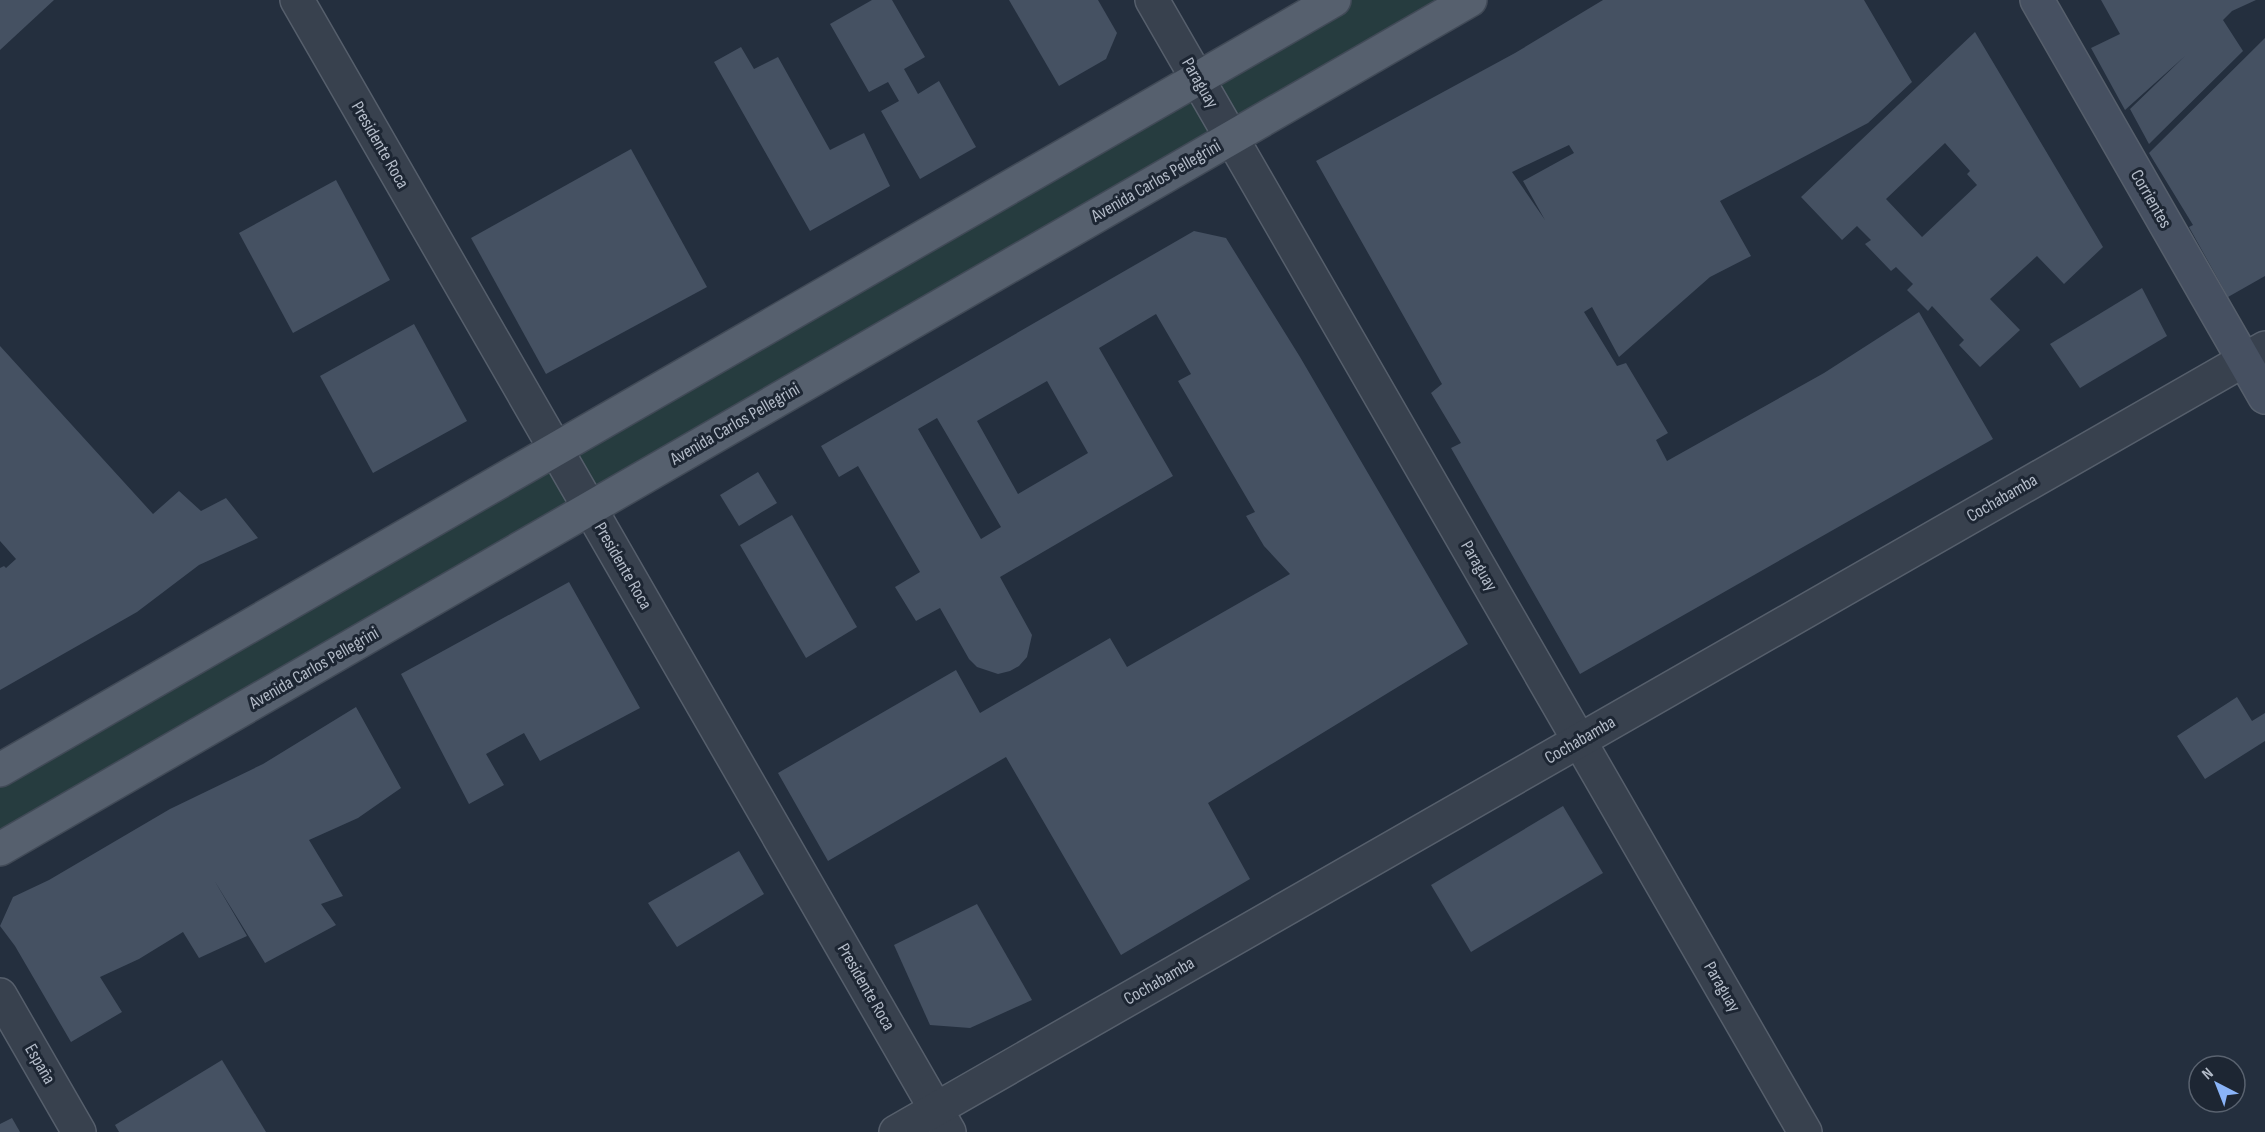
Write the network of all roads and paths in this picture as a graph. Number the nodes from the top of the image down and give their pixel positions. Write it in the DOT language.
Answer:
graph roads {
  1 [pos="297,0"];
  2 [pos="1152,0"];
  3 [pos="1334,0"];
  4 [pos="1470,0"];
  5 [pos="2037,0"];
  6 [pos="1197,78"];
  7 [pos="1232,138"];
  8 [pos="2254,354"];
  9 [pos="2265,397"];
  10 [pos="556,449"];
  11 [pos="590,508"];
  12 [pos="1579,740"];
  13 [pos="0,770"];
  14 [pos="0,849"];
  15 [pos="0,995"];
  16 [pos="943,1120"];
  17 [pos="79,1132"];
  18 [pos="896,1132"];
  19 [pos="1805,1132"];
  1 -- 10 [label="street, Presidente Roca"];
  2 -- 6 [label="street, Paraguay"];
  3 -- 6 [label="main road"];
  4 -- 7 [label="main road, Avenida Carlos Pellegrini"];
  5 -- 8 [label="main road, Corrientes"];
  6 -- 7 [label="street, Paraguay"];
  6 -- 10 [label="main road"];
  7 -- 11 [label="main road, Avenida Carlos Pellegrini"];
  7 -- 12 [label="street, Paraguay"];
  8 -- 9 [label="main road, Corrientes"];
  8 -- 12 [label="street, Cochabamba"];
  10 -- 11 [label="street, Presidente Roca"];
  10 -- 13 [label="main road"];
  11 -- 14 [label="main road, Avenida Carlos Pellegrini"];
  11 -- 16 [label="street, Presidente Roca"];
  12 -- 16 [label="street, Cochabamba"];
  12 -- 19 [label="street, Paraguay"];
  15 -- 17 [label="street, España"];
  16 -- 18 [label="street, Cochabamba"];
}
